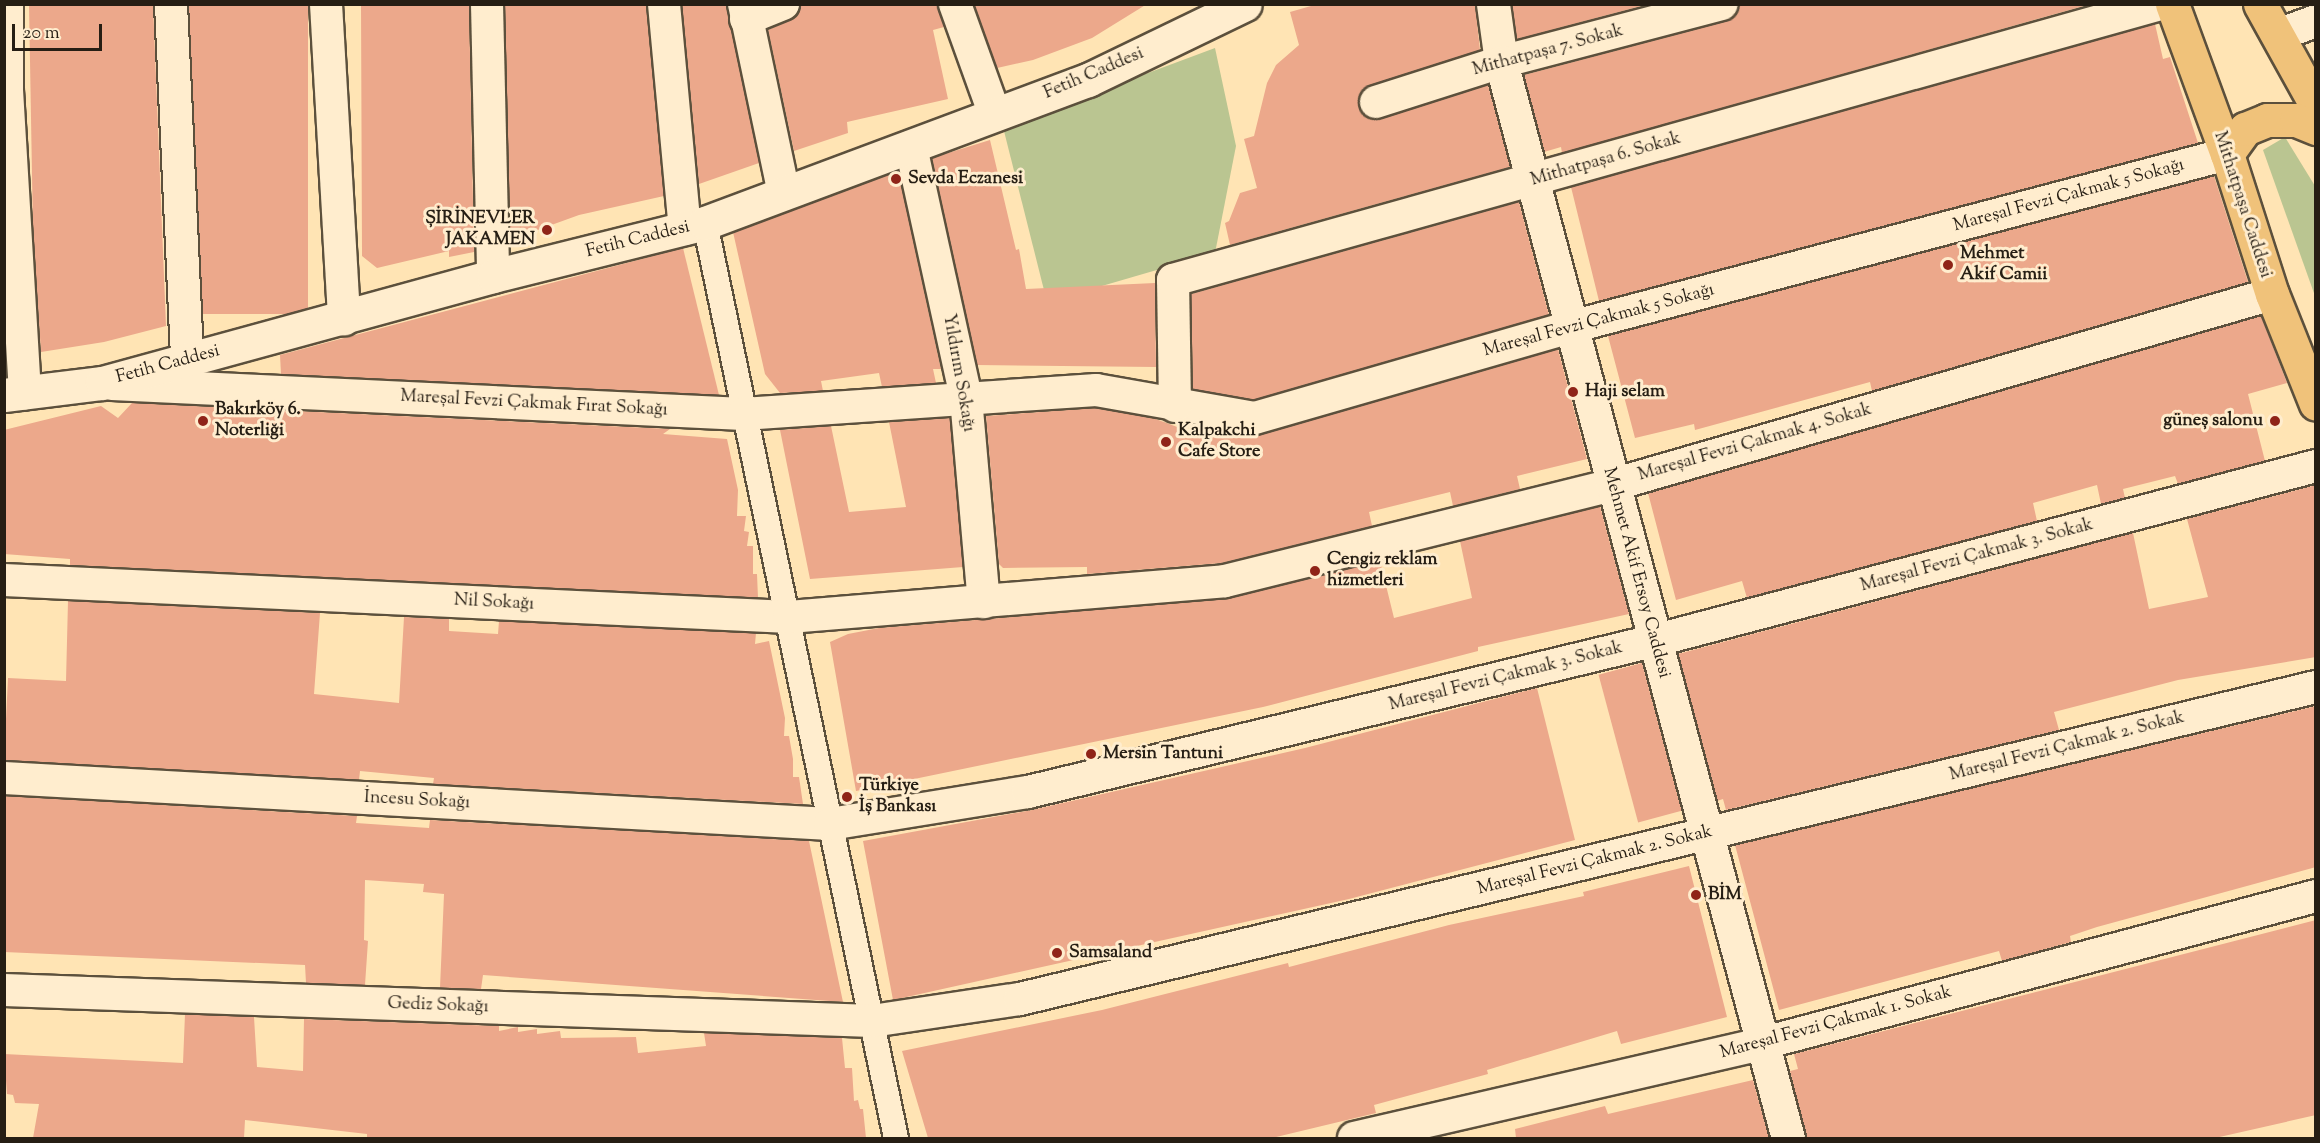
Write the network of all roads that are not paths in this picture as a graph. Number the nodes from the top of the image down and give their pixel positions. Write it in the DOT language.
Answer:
graph roads {
  1 [pos="7,4"];
  2 [pos="171,4"];
  3 [pos="326,4"];
  4 [pos="487,4"];
  5 [pos="663,4"];
  6 [pos="783,4"];
  7 [pos="955,4"];
  8 [pos="1245,4"];
  9 [pos="1492,4"];
  10 [pos="1722,4"];
  11 [pos="2160,4"];
  12 [pos="2172,4"];
  13 [pos="2260,4"];
  14 [pos="745,12"];
  15 [pos="2316,21"];
  16 [pos="2278,35"];
  17 [pos="1501,62"];
  18 [pos="1376,102"];
  19 [pos="2316,105"];
  20 [pos="995,115"];
  21 [pos="2316,128"];
  22 [pos="911,147"];
  23 [pos="2227,154"];
  24 [pos="1532,181"];
  25 [pos="784,194"];
  26 [pos="695,226"];
  27 [pos="493,276"];
  28 [pos="2272,294"];
  29 [pos="344,319"];
  30 [pos="1571,327"];
  31 [pos="187,358"];
  32 [pos="102,383"];
  33 [pos="15,394"];
  34 [pos="966,398"];
  35 [pos="2316,404"];
  36 [pos="1175,406"];
  37 [pos="743,414"];
  38 [pos="2316,466"];
  39 [pos="1612,485"];
  40 [pos="4,580"];
  41 [pos="984,602"];
  42 [pos="789,616"];
  43 [pos="1653,641"];
  44 [pos="2316,687"];
  45 [pos="4,778"];
  46 [pos="830,824"];
  47 [pos="1706,834"];
  48 [pos="2316,896"];
  49 [pos="4,990"];
  50 [pos="872,1021"];
  51 [pos="1760,1044"];
  52 [pos="896,1138"];
  53 [pos="1354,1138"];
  54 [pos="1788,1138"];
  1 -- 33 [label="street"];
  2 -- 31 [label="street"];
  3 -- 29 [label="street"];
  4 -- 27 [label="street"];
  5 -- 26 [label="street"];
  6 -- 14 [label="street"];
  7 -- 20 [label="street"];
  8 -- 20 [label="street, Fetih Caddesi"];
  9 -- 17 [label="street, Mehmet Akif Ersoy Caddesi"];
  10 -- 17 [label="street, Mithatpaşa 7. Sokak"];
  11 -- 24 [label="street, Mithatpaşa 6. Sokak"];
  12 -- 23 [label="main road, Mithatpaşa Caddesi"];
  13 -- 16 [label="main road"];
  14 -- 25 [label="street"];
  15 -- 16 [label="street"];
  16 -- 19 [label="main road"];
  17 -- 18 [label="street, Mithatpaşa 7. Sokak"];
  17 -- 24 [label="street, Mehmet Akif Ersoy Caddesi"];
  20 -- 22 [label="street, Fetih Caddesi"];
  21 -- 23 [label="main road"];
  22 -- 25 [label="street, Fetih Caddesi"];
  22 -- 34 [label="street, Yıldırım Sokağı"];
  23 -- 28 [label="main road, Mithatpaşa Caddesi"];
  23 -- 30 [label="street, Mareşal Fevzi Çakmak 5 Sokağı"];
  24 -- 30 [label="street, Mehmet Akif Ersoy Caddesi"];
  24 -- 36 [label="street, Mithatpaşa 6. Sokak"];
  25 -- 26 [label="street, Fetih Caddesi"];
  26 -- 27 [label="street, Fetih Caddesi"];
  26 -- 37 [label="street"];
  27 -- 29 [label="street, Fetih Caddesi"];
  28 -- 35 [label="main road, Mithatpaşa Caddesi"];
  28 -- 39 [label="street, Mareşal Fevzi Çakmak 4. Sokak"];
  29 -- 31 [label="street, Fetih Caddesi"];
  30 -- 36 [label="street, Mareşal Fevzi Çakmak 5 Sokağı"];
  30 -- 39 [label="street, Mehmet Akif Ersoy Caddesi"];
  31 -- 32 [label="street, Fetih Caddesi"];
  32 -- 33 [label="street, Fetih Caddesi"];
  32 -- 37 [label="street, Mareşal Fevzi Çakmak Fırat Sokağı"];
  34 -- 36 [label="street, Mareşal Fevzi Çakmak 5 Sokağı"];
  34 -- 37 [label="street, Mareşal Fevzi Çakmak Fırat Sokağı"];
  34 -- 41 [label="street, Yıldırım Sokağı"];
  37 -- 42 [label="street"];
  38 -- 43 [label="street, Mareşal Fevzi Çakmak 3. Sokak"];
  39 -- 41 [label="street, Mareşal Fevzi Çakmak 4. Sokak"];
  39 -- 43 [label="street, Mehmet Akif Ersoy Caddesi"];
  40 -- 42 [label="street, Nil Sokağı"];
  41 -- 42 [label="street, Nil Sokağı"];
  42 -- 46 [label="street"];
  43 -- 46 [label="street, Mareşal Fevzi Çakmak 3. Sokak"];
  43 -- 47 [label="street, Mehmet Akif Ersoy Caddesi"];
  44 -- 47 [label="street, Mareşal Fevzi Çakmak 2. Sokak"];
  45 -- 46 [label="street, İncesu Sokağı"];
  46 -- 50 [label="street"];
  47 -- 50 [label="street, Mareşal Fevzi Çakmak 2. Sokak"];
  47 -- 51 [label="street, Mehmet Akif Ersoy Caddesi"];
  48 -- 51 [label="street, Mareşal Fevzi Çakmak 1. Sokak"];
  49 -- 50 [label="street, Gediz Sokağı"];
  50 -- 52 [label="street"];
  51 -- 53 [label="street, Mareşal Fevzi Çakmak 1. Sokak"];
  51 -- 54 [label="street, Mehmet Akif Ersoy Caddesi"];
}
